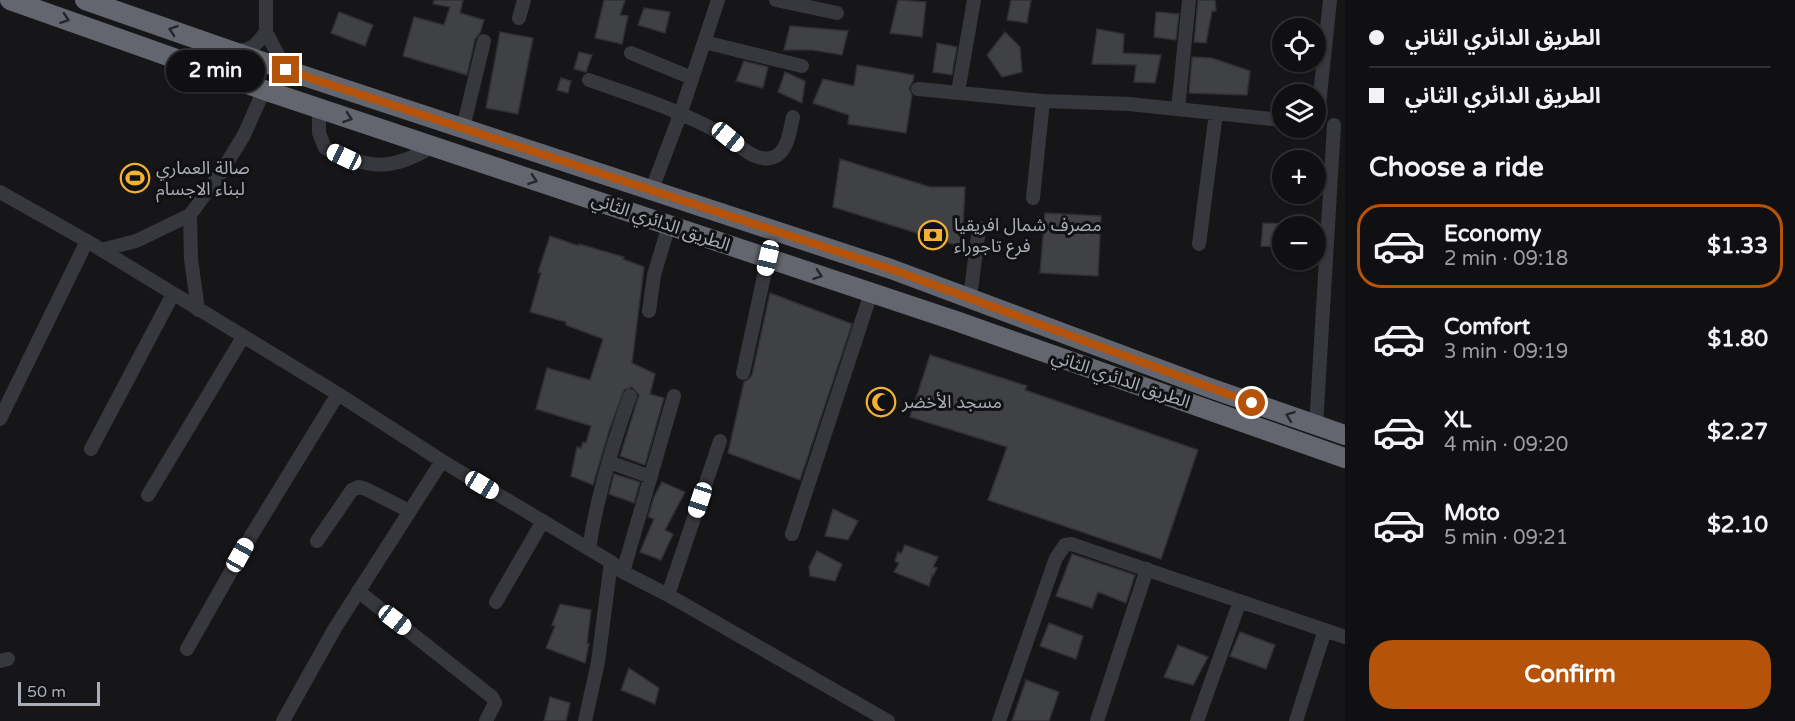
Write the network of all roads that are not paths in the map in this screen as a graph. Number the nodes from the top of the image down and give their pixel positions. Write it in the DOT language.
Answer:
graph roads {
  1 [pos="10,0"];
  2 [pos="85,0"];
  3 [pos="266,0"];
  4 [pos="524,0"];
  5 [pos="718,0"];
  6 [pos="776,0"];
  7 [pos="974,0"];
  8 [pos="1189,0"];
  9 [pos="1330,0"];
  10 [pos="106,5"];
  11 [pos="837,13"];
  12 [pos="519,18"];
  13 [pos="266,32"];
  14 [pos="484,40"];
  15 [pos="704,42"];
  16 [pos="216,45"];
  17 [pos="631,53"];
  18 [pos="802,66"];
  19 [pos="286,70"];
  20 [pos="692,78"];
  21 [pos="589,80"];
  22 [pos="1321,84"];
  23 [pos="918,89"];
  24 [pos="264,90"];
  25 [pos="958,92"];
  26 [pos="1043,101"];
  27 [pos="319,108"];
  28 [pos="1178,109"];
  29 [pos="1216,113"];
  30 [pos="680,115"];
  31 [pos="793,117"];
  32 [pos="1272,119"];
  33 [pos="1339,125"];
  34 [pos="463,128"];
  35 [pos="434,146"];
  36 [pos="652,189"];
  37 [pos="0,192"];
  38 [pos="1033,198"];
  39 [pos="190,215"];
  40 [pos="669,225"];
  41 [pos="979,228"];
  42 [pos="87,241"];
  43 [pos="1199,244"];
  44 [pos="101,250"];
  45 [pos="768,258"];
  46 [pos="871,293"];
  47 [pos="173,294"];
  48 [pos="970,298"];
  49 [pos="198,310"];
  50 [pos="649,311"];
  51 [pos="1029,320"];
  52 [pos="956,321"];
  53 [pos="243,337"];
  54 [pos="1019,344"];
  55 [pos="743,373"];
  56 [pos="338,394"];
  57 [pos="630,396"];
  58 [pos="674,396"];
  59 [pos="0,418"];
  60 [pos="1316,426"];
  61 [pos="1345,435"];
  62 [pos="720,441"];
  63 [pos="90,449"];
  64 [pos="1345,458"];
  65 [pos="442,461"];
  66 [pos="609,462"];
  67 [pos="651,477"];
  68 [pos="148,495"];
  69 [pos="409,512"];
  70 [pos="543,521"];
  71 [pos="792,534"];
  72 [pos="317,541"];
  73 [pos="589,549"];
  74 [pos="610,562"];
  75 [pos="1147,569"];
  76 [pos="623,572"];
  77 [pos="358,591"];
  78 [pos="668,595"];
  79 [pos="1240,601"];
  80 [pos="496,602"];
  81 [pos="1325,630"];
  82 [pos="1345,637"];
  83 [pos="187,649"];
  84 [pos="283,721"];
  85 [pos="486,721"];
  86 [pos="585,721"];
  87 [pos="888,721"];
  88 [pos="999,721"];
  89 [pos="1097,721"];
  90 [pos="1197,721"];
  91 [pos="1296,721"];
  1 -- 24 [label="highway, الطريق الدائري الثاني, one-way"];
  2 -- 10 [label="highway, الطريق الدائري الثاني"];
  3 -- 13 [label="street"];
  4 -- 12 [label="street"];
  5 -- 15 [label="street"];
  6 -- 11 [label="street"];
  7 -- 25 [label="street"];
  8 -- 28 [label="street"];
  9 -- 22 [label="street"];
  16 -- 10 [label="highway, الطريق الدائري الثاني, one-way"];
  13 -- 16 [label="street"];
  13 -- 19 [label="street"];
  14 -- 34 [label="street"];
  15 -- 18 [label="street"];
  15 -- 20 [label="street"];
  16 -- 19 [label="highway, الطريق الدائري الثاني"];
  17 -- 20 [label="street"];
  19 -- 34 [label="highway, الطريق الدائري الثاني"];
  20 -- 30 [label="street"];
  21 -- 30 [label="street"];
  23 -- 25 [label="street"];
  24 -- 27 [label="highway, الطريق الدائري الثاني"];
  24 -- 39 [label="street"];
  25 -- 26 [label="street"];
  26 -- 28 [label="street"];
  26 -- 38 [label="street"];
  27 -- 35 [label="highway, الطريق الدائري الثاني, one-way"];
  27 -- 35 [label="street"];
  28 -- 29 [label="street"];
  29 -- 32 [label="street"];
  29 -- 43 [label="street"];
  30 -- 31 [label="street"];
  30 -- 36 [label="street"];
  33 -- 60 [label="street"];
  34 -- 36 [label="highway, الطريق الدائري الثاني"];
  35 -- 40 [label="highway, الطريق الدائري الثاني, one-way"];
  36 -- 48 [label="highway, الطريق الدائري الثاني"];
  37 -- 42 [label="street"];
  39 -- 44 [label="street"];
  39 -- 49 [label="street"];
  40 -- 45 [label="highway, الطريق الدائري الثاني"];
  40 -- 50 [label="street"];
  41 -- 48 [label="street"];
  42 -- 44 [label="street"];
  42 -- 59 [label="street"];
  44 -- 47 [label="street"];
  45 -- 46 [label="highway, الطريق الدائري الثاني, one-way"];
  45 -- 55 [label="street"];
  46 -- 52 [label="highway, الطريق الدائري الثاني"];
  46 -- 71 [label="street"];
  47 -- 49 [label="street"];
  47 -- 63 [label="street"];
  48 -- 51 [label="highway, الطريق الدائري الثاني"];
  48 -- 52 [label="highway"];
  49 -- 53 [label="street"];
  51 -- 54 [label="highway"];
  60 -- 51 [label="highway, الطريق الدائري الثاني, one-way"];
  52 -- 54 [label="highway, الطريق الدائري الثاني"];
  53 -- 56 [label="street"];
  53 -- 68 [label="street"];
  54 -- 64 [label="highway, الطريق الدائري الثاني"];
  56 -- 65 [label="street"];
  56 -- 83 [label="street"];
  57 -- 66 [label="street"];
  58 -- 67 [label="street"];
  60 -- 61 [label="highway, الطريق الدائري الثاني"];
  62 -- 78 [label="street"];
  65 -- 69 [label="street"];
  65 -- 70 [label="street"];
  66 -- 67 [label="street"];
  66 -- 73 [label="street"];
  67 -- 76 [label="street"];
  69 -- 72 [label="street"];
  69 -- 77 [label="street"];
  70 -- 73 [label="street"];
  70 -- 80 [label="street"];
  73 -- 74 [label="street"];
  74 -- 76 [label="street"];
  74 -- 86 [label="street"];
  75 -- 79 [label="street"];
  75 -- 88 [label="street"];
  75 -- 89 [label="street"];
  76 -- 78 [label="street"];
  77 -- 84 [label="street"];
  77 -- 85 [label="street"];
  78 -- 87 [label="street"];
  79 -- 81 [label="street"];
  79 -- 90 [label="street"];
  81 -- 82 [label="street"];
  81 -- 91 [label="street"];
}
